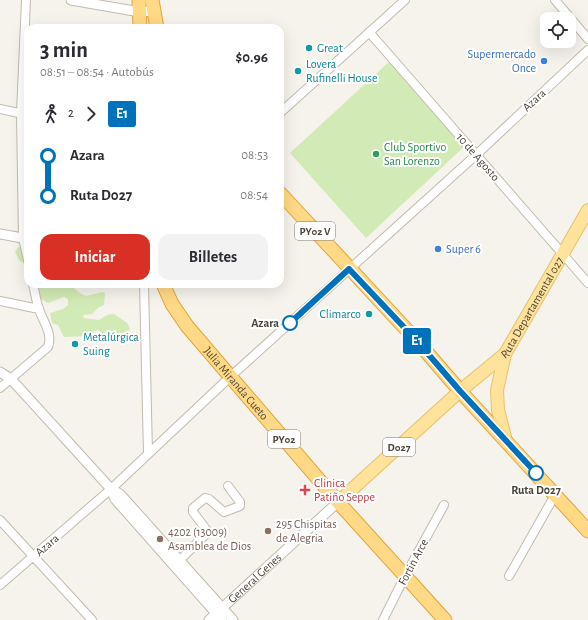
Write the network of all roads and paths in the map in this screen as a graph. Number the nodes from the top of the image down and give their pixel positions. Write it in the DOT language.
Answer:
graph roads {
  1 [pos="26,0"];
  2 [pos="71,0"];
  3 [pos="405,0"];
  4 [pos="555,0"];
  5 [pos="146,6"];
  6 [pos="26,24"];
  7 [pos="141,24"];
  8 [pos="155,24"];
  9 [pos="369,32"];
  10 [pos="588,39"];
  11 [pos="588,50"];
  12 [pos="0,109"];
  13 [pos="284,109"];
  14 [pos="24,114"];
  15 [pos="476,155"];
  16 [pos="284,197"];
  17 [pos="588,210"];
  18 [pos="0,234"];
  19 [pos="24,239"];
  20 [pos="563,255"];
  21 [pos="349,269"];
  22 [pos="588,283"];
  23 [pos="34,288"];
  24 [pos="144,288"];
  25 [pos="165,288"];
  26 [pos="0,301"];
  27 [pos="39,309"];
  28 [pos="505,354"];
  29 [pos="0,372"];
  30 [pos="230,377"];
  31 [pos="11,379"];
  32 [pos="0,388"];
  33 [pos="460,391"];
  34 [pos="506,441"];
  35 [pos="148,454"];
  36 [pos="228,486"];
  37 [pos="111,489"];
  38 [pos="555,495"];
  39 [pos="338,502"];
  40 [pos="444,505"];
  41 [pos="0,520"];
  42 [pos="588,531"];
  43 [pos="34,556"];
  44 [pos="179,561"];
  45 [pos="405,576"];
  46 [pos="509,576"];
  47 [pos="0,585"];
  48 [pos="217,615"];
  49 [pos="92,620"];
  50 [pos="233,620"];
  51 [pos="383,620"];
  52 [pos="445,620"];
  1 -- 6 [label="street"];
  2 -- 5 [label="street"];
  3 -- 9 [label="street"];
  4 -- 10 [label="street"];
  5 -- 7 [label="highway"];
  5 -- 8 [label="highway"];
  9 -- 13 [label="street"];
  9 -- 15 [label="street, 10 de Agosto"];
  11 -- 15 [label="street, Azara"];
  12 -- 14 [label="street"];
  15 -- 20 [label="street, 10 de Agosto"];
  15 -- 21 [label="street, Azara"];
  16 -- 21 [label="highway, PY02 V"];
  17 -- 20 [label="main road, Ruta Departamental 027 / D027"];
  18 -- 19 [label="street"];
  20 -- 22 [label="street, 10 de Agosto"];
  20 -- 28 [label="main road, Ruta Departamental 027 / D027"];
  21 -- 30 [label="street, Azara"];
  21 -- 33 [label="highway, PY02 V"];
  23 -- 27 [label="street"];
  24 -- 35 [label="street"];
  25 -- 30 [label="highway, Julia Miranda Cueto / PY02"];
  26 -- 27 [label="street"];
  27 -- 31 [label="street"];
  28 -- 33 [label="main road, Ruta Departamental 027 / D027"];
  28 -- 34 [label="main road"];
  29 -- 31 [label="street"];
  30 -- 35 [label="street, Azara"];
  30 -- 39 [label="highway, Julia Miranda Cueto / PY02"];
  31 -- 32 [label="street"];
  31 -- 37 [label="street"];
  33 -- 34 [label="highway, PY02 V"];
  33 -- 39 [label="main road, General Genes / D027"];
  34 -- 38 [label="highway, PY02 V"];
  35 -- 37 [label="street, Azara"];
  36 -- 44 [label="street"];
  37 -- 43 [label="street, Azara"];
  37 -- 44 [label="street"];
  37 -- 48 [label="street"];
  38 -- 42 [label="highway, PY02 V"];
  38 -- 46 [label="street"];
  39 -- 45 [label="highway, Julia Miranda Cueto / PY02"];
  39 -- 48 [label="street, General Genes"];
  40 -- 45 [label="street, Fortin Arce"];
  41 -- 43 [label="street"];
  43 -- 47 [label="street, Azara"];
  43 -- 49 [label="street"];
  44 -- 48 [label="street"];
  45 -- 51 [label="street, Fortin Arce"];
  45 -- 52 [label="highway, Julia Miranda Cueto / PY02"];
  48 -- 50 [label="street"];
}
